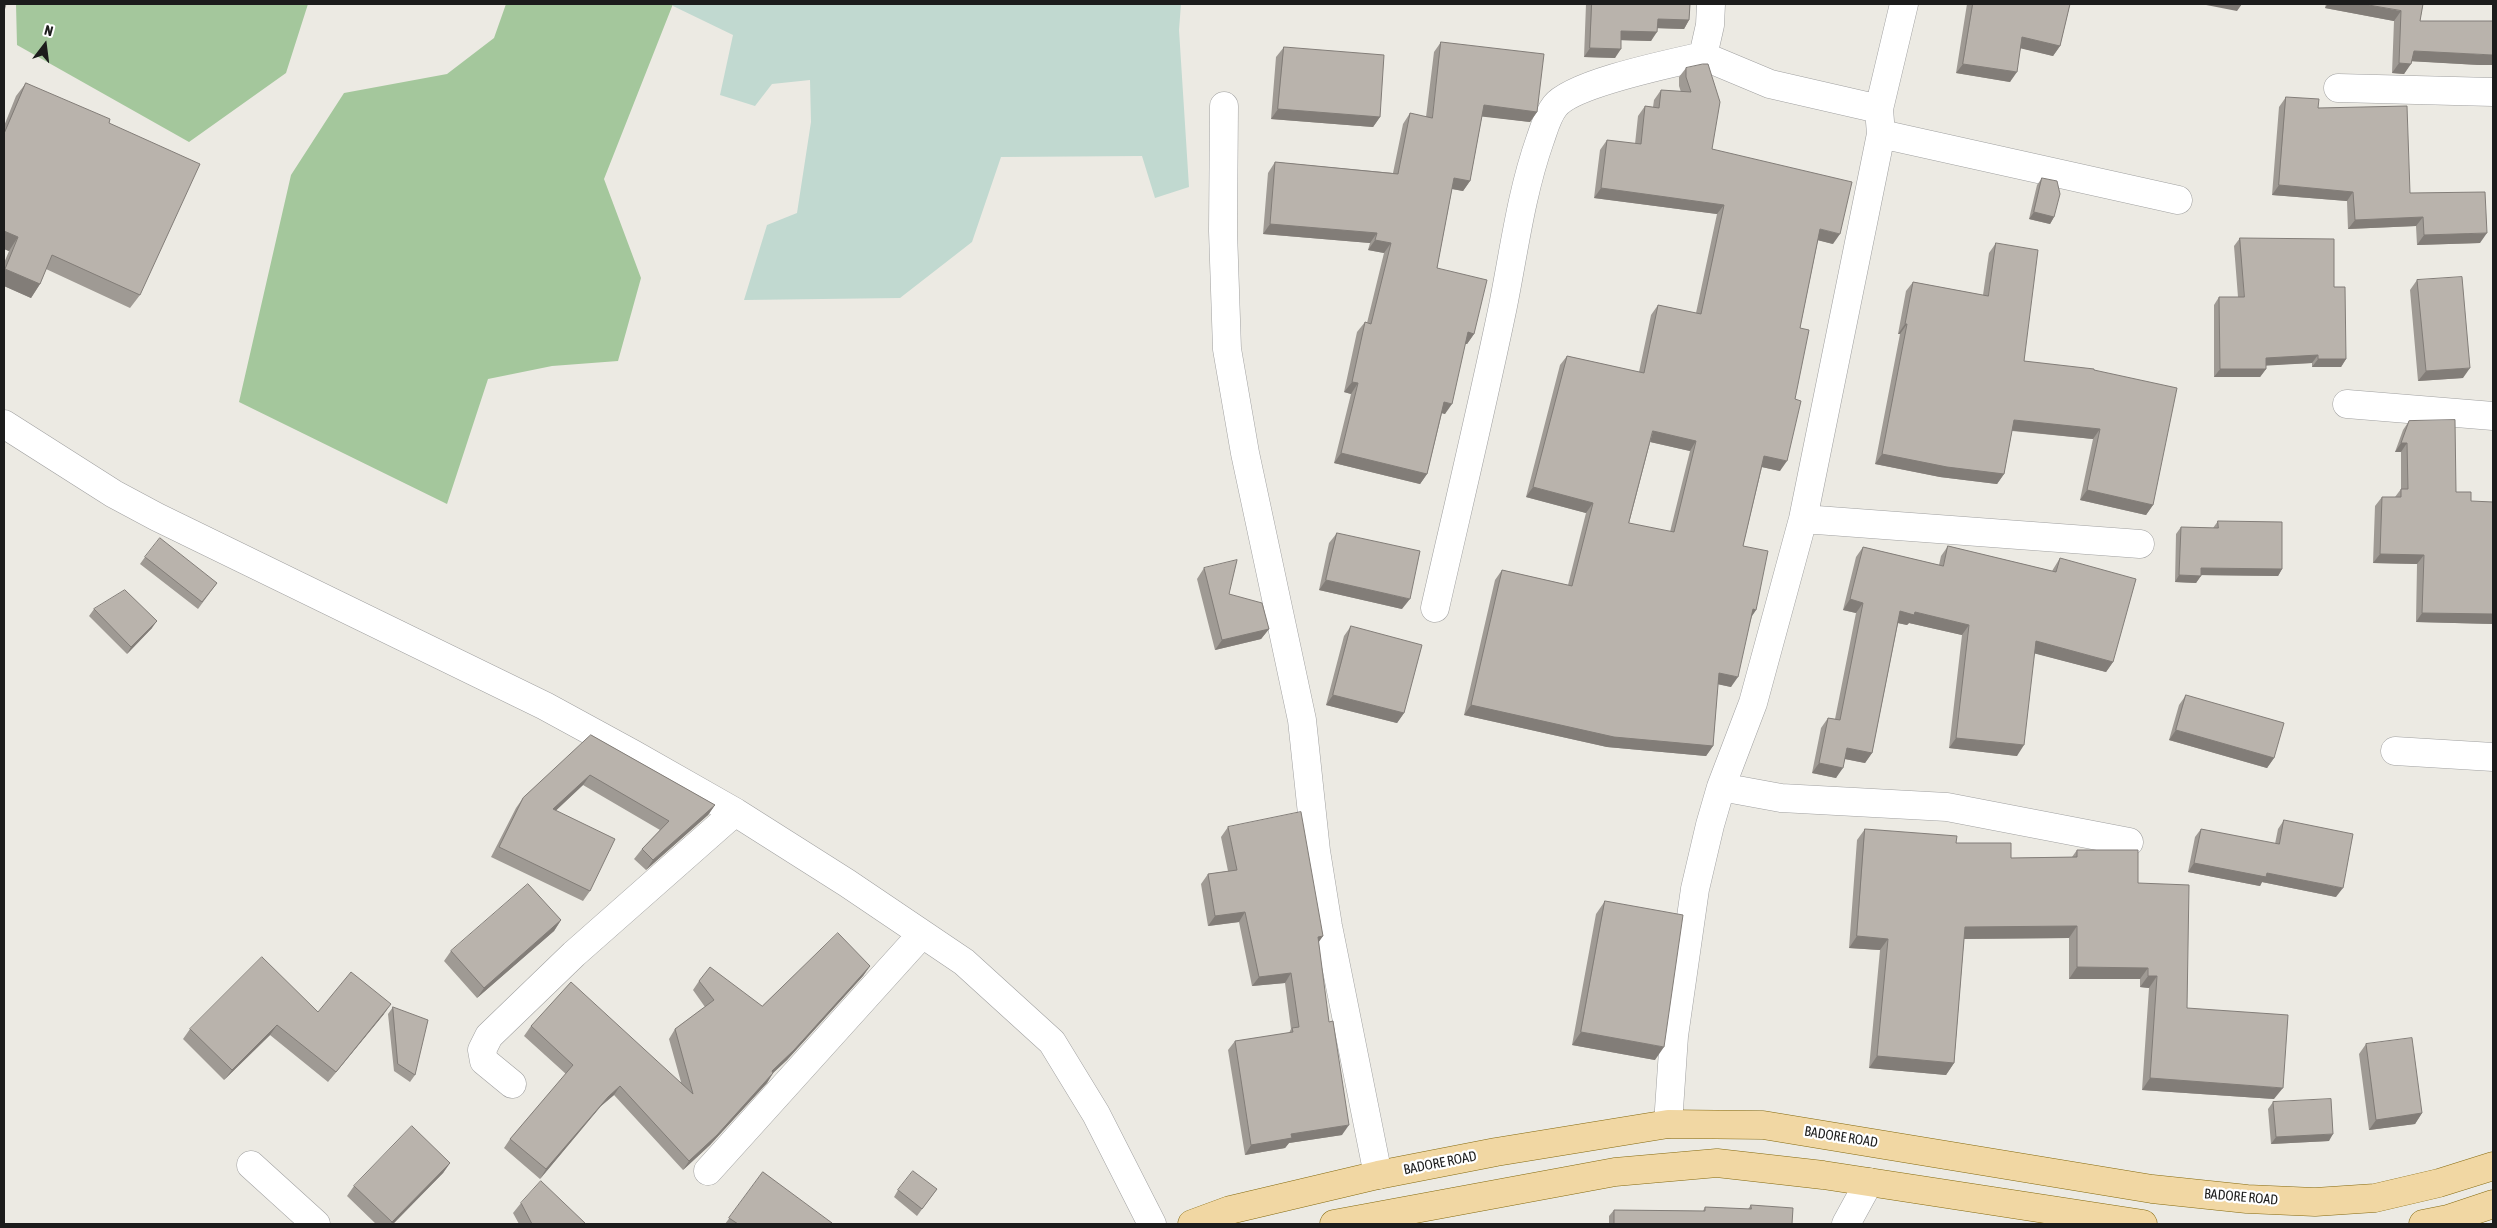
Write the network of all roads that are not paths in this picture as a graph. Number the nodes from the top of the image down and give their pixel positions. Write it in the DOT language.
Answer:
graph roads {
  1 [pos="1711,4"];
  2 [pos="1904,4"];
  3 [pos="1704,56"];
  4 [pos="2338,88"];
  5 [pos="2493,92"];
  6 [pos="1224,106"];
  7 [pos="1880,121"];
  8 [pos="2178,200"];
  9 [pos="2347,404"];
  10 [pos="2493,416"];
  11 [pos="4,424"];
  12 [pos="1802,519"];
  13 [pos="2140,544"];
  14 [pos="1435,608"];
  15 [pos="2396,751"];
  16 [pos="2493,758"];
  17 [pos="1721,787"];
  18 [pos="736,812"];
  19 [pos="2129,842"];
  20 [pos="922,934"];
  21 [pos="512,1084"];
  22 [pos="1668,1124"];
  23 [pos="252,1165"];
  24 [pos="2493,1166"];
  25 [pos="708,1171"];
  26 [pos="1378,1174"];
  27 [pos="1869,1182"];
  28 [pos="2493,1204"];
  29 [pos="316,1224"];
  30 [pos="1152,1224"];
  31 [pos="1192,1224"];
  32 [pos="1334,1224"];
  33 [pos="1846,1224"];
  34 [pos="2142,1224"];
  35 [pos="2423,1224"];
  1 -- 3 [label="street"];
  2 -- 7 [label="street"];
  3 -- 7 [label="street"];
  3 -- 14 [label="street"];
  4 -- 5 [label="street"];
  6 -- 26 [label="street"];
  7 -- 8 [label="street"];
  7 -- 12 [label="street"];
  9 -- 10 [label="street"];
  11 -- 18 [label="street"];
  12 -- 13 [label="street"];
  12 -- 17 [label="street"];
  15 -- 16 [label="street"];
  17 -- 19 [label="street"];
  17 -- 22 [label="street"];
  18 -- 20 [label="street"];
  18 -- 21 [label="street"];
  20 -- 25 [label="street"];
  20 -- 30 [label="street"];
  22 -- 24 [label="main road, BADORE ROAD"];
  22 -- 26 [label="main road, BADORE ROAD"];
  23 -- 29 [label="street"];
  26 -- 31 [label="main road, BADORE ROAD"];
  27 -- 32 [label="main road"];
  27 -- 33 [label="street"];
  27 -- 34 [label="main road"];
  28 -- 35 [label="main road"];
}
